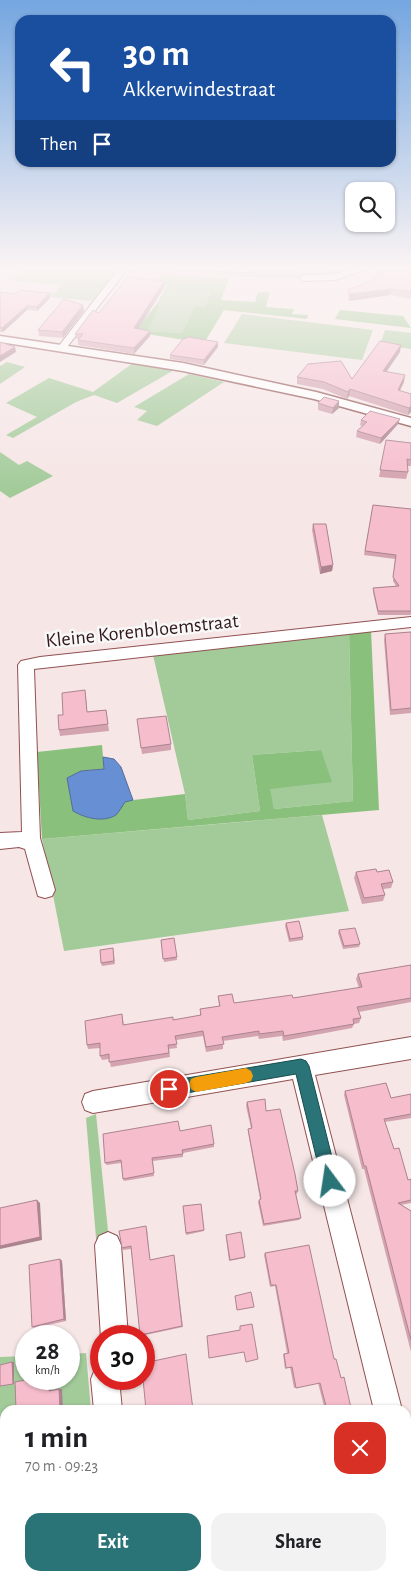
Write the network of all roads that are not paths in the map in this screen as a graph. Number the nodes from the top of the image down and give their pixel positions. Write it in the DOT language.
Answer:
graph roads {
  1 [pos="5,340"];
  2 [pos="68,340"];
  3 [pos="61,349"];
  4 [pos="411,422"];
  5 [pos="411,622"];
  6 [pos="0,841"];
  7 [pos="33,844"];
  8 [pos="44,890"];
  9 [pos="411,1048"];
  10 [pos="301,1066"];
  11 [pos="93,1102"];
  12 [pos="108,1245"];
  13 [pos="113,1325"];
  14 [pos="106,1390"];
  15 [pos="108,1405"];
  16 [pos="387,1405"];
  1 -- 3 [label="street"];
  2 -- 3 [label="street"];
  3 -- 4 [label="street"];
  5 -- 7 [label="street, Kleine Korenbloemstraat"];
  6 -- 7 [label="street"];
  7 -- 8 [label="street"];
  9 -- 10 [label="street"];
  10 -- 11 [label="street"];
  10 -- 16 [label="street"];
  12 -- 13 [label="street"];
  14 -- 15 [label="street"];
}
